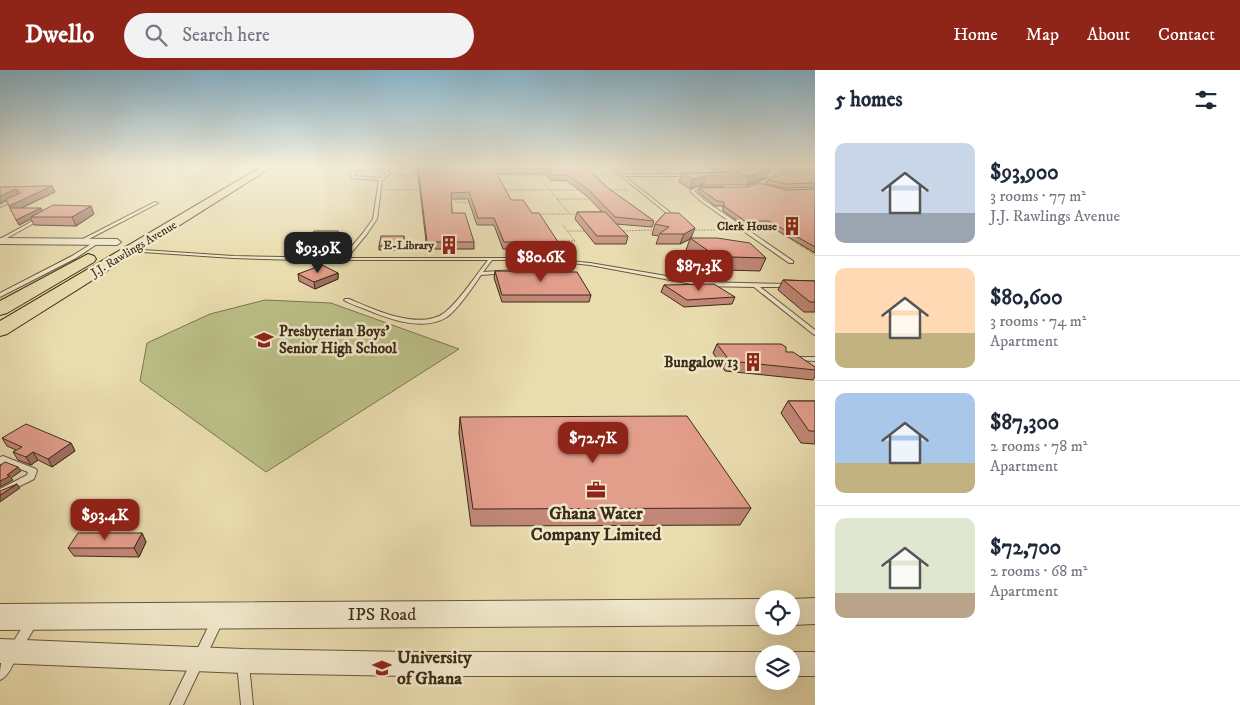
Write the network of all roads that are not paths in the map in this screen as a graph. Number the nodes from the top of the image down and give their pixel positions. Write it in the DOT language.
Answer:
graph roads {
  1 [pos="201,197"];
  2 [pos="216,197"];
  3 [pos="377,197"];
  4 [pos="650,197"];
  5 [pos="698,197"];
  6 [pos="20,198"];
  7 [pos="156,203"];
  8 [pos="206,204"];
  9 [pos="0,206"];
  10 [pos="44,216"];
  11 [pos="682,224"];
  12 [pos="0,241"];
  13 [pos="79,242"];
  14 [pos="98,242"];
  15 [pos="117,242"];
  16 [pos="143,251"];
  17 [pos="343,259"];
  18 [pos="491,259"];
  19 [pos="570,262"];
  20 [pos="791,262"];
  21 [pos="479,274"];
  22 [pos="756,286"];
  23 [pos="795,286"];
  24 [pos="0,295"];
  25 [pos="347,300"];
  26 [pos="49,301"];
  27 [pos="0,309"];
  28 [pos="0,330"];
  29 [pos="815,333"];
  30 [pos="784,359"];
  31 [pos="815,359"];
  32 [pos="1,459"];
  33 [pos="0,493"];
  34 [pos="815,611"];
  35 [pos="755,612"];
  36 [pos="800,612"];
  37 [pos="34,616"];
  38 [pos="220,616"];
  39 [pos="0,617"];
  40 [pos="6,652"];
  41 [pos="198,661"];
  42 [pos="243,661"];
  43 [pos="755,664"];
  44 [pos="800,664"];
  45 [pos="815,664"];
  46 [pos="0,674"];
  47 [pos="176,705"];
  48 [pos="247,705"];
  1 -- 15 [label="highway, J.J. Rawlings Avenue"];
  2 -- 8 [label="highway, J.J. Rawlings Avenue"];
  3 -- 17 [label="lane"];
  4 -- 11 [label="lane"];
  5 -- 20 [label="lane"];
  6 -- 9 [label="lane"];
  7 -- 13 [label="lane"];
  8 -- 16 [label="highway"];
  8 -- 26 [label="highway, J.J. Rawlings Avenue"];
  10 -- 12 [label="lane"];
  12 -- 13 [label="street"];
  13 -- 14 [label="street"];
  14 -- 15 [label="street"];
  14 -- 24 [label="lane"];
  15 -- 27 [label="highway, J.J. Rawlings Avenue"];
  16 -- 17 [label="lane"];
  16 -- 26 [label="highway"];
  17 -- 18 [label="lane"];
  18 -- 19 [label="lane"];
  18 -- 21 [label="lane"];
  19 -- 21 [label="lane"];
  19 -- 22 [label="lane"];
  21 -- 25 [label="lane"];
  22 -- 23 [label="lane"];
  22 -- 29 [label="lane"];
  26 -- 28 [label="highway, J.J. Rawlings Avenue"];
  30 -- 31 [label="lane"];
  32 -- 33 [label="lane"];
  34 -- 36 [label="street"];
  35 -- 38 [label="street, IPS Road"];
  37 -- 38 [label="street, IPS Road"];
  37 -- 39 [label="street, IPS Road"];
  37 -- 40 [label="lane"];
  38 -- 41 [label="lane"];
  40 -- 41 [label="street"];
  40 -- 46 [label="lane"];
  41 -- 42 [label="street"];
  41 -- 47 [label="lane"];
  42 -- 43 [label="street"];
  42 -- 48 [label="lane"];
  44 -- 45 [label="street"];
}
